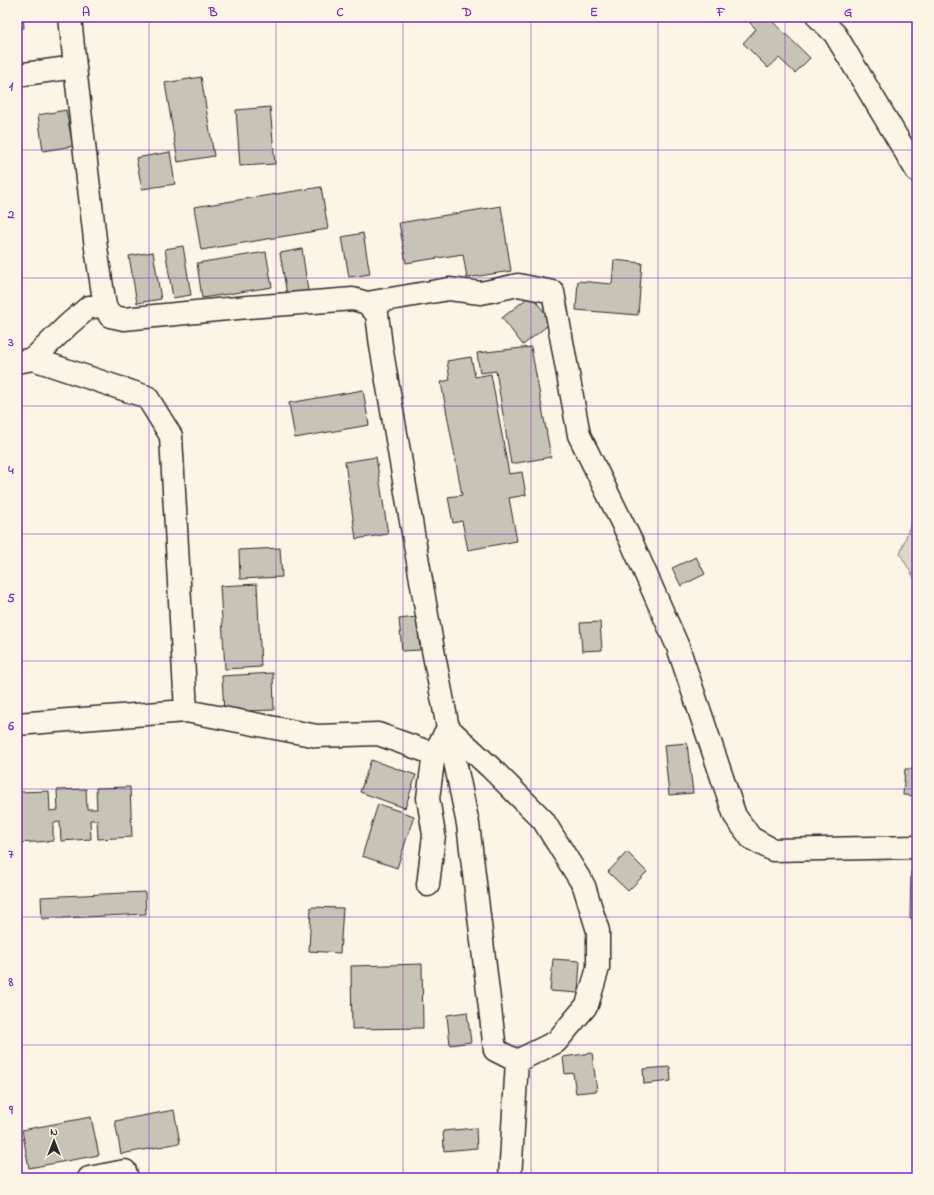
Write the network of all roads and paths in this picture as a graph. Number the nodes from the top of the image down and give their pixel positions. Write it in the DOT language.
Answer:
graph roads {
  1 [pos="70,17"];
  2 [pos="818,17"];
  3 [pos="75,68"];
  4 [pos="17,75"];
  5 [pos="917,171"];
  6 [pos="367,303"];
  7 [pos="105,306"];
  8 [pos="25,361"];
  9 [pos="186,711"];
  10 [pos="17,724"];
  11 [pos="453,751"];
  12 [pos="917,847"];
  13 [pos="428,886"];
  14 [pos="518,1061"];
  15 [pos="88,1178"];
  16 [pos="127,1178"];
  17 [pos="510,1178"];
  1 -- 3 [label="street"];
  2 -- 5 [label="street"];
  3 -- 4 [label="street"];
  3 -- 7 [label="street"];
  6 -- 7 [label="street"];
  6 -- 11 [label="street"];
  6 -- 12 [label="street"];
  7 -- 8 [label="street"];
  8 -- 9 [label="street"];
  9 -- 10 [label="street"];
  9 -- 11 [label="street"];
  11 -- 13 [label="street"];
  11 -- 14 [label="street"];
  11 -- 14 [label="street"];
  14 -- 17 [label="street"];
  15 -- 16 [label="street"];
}
